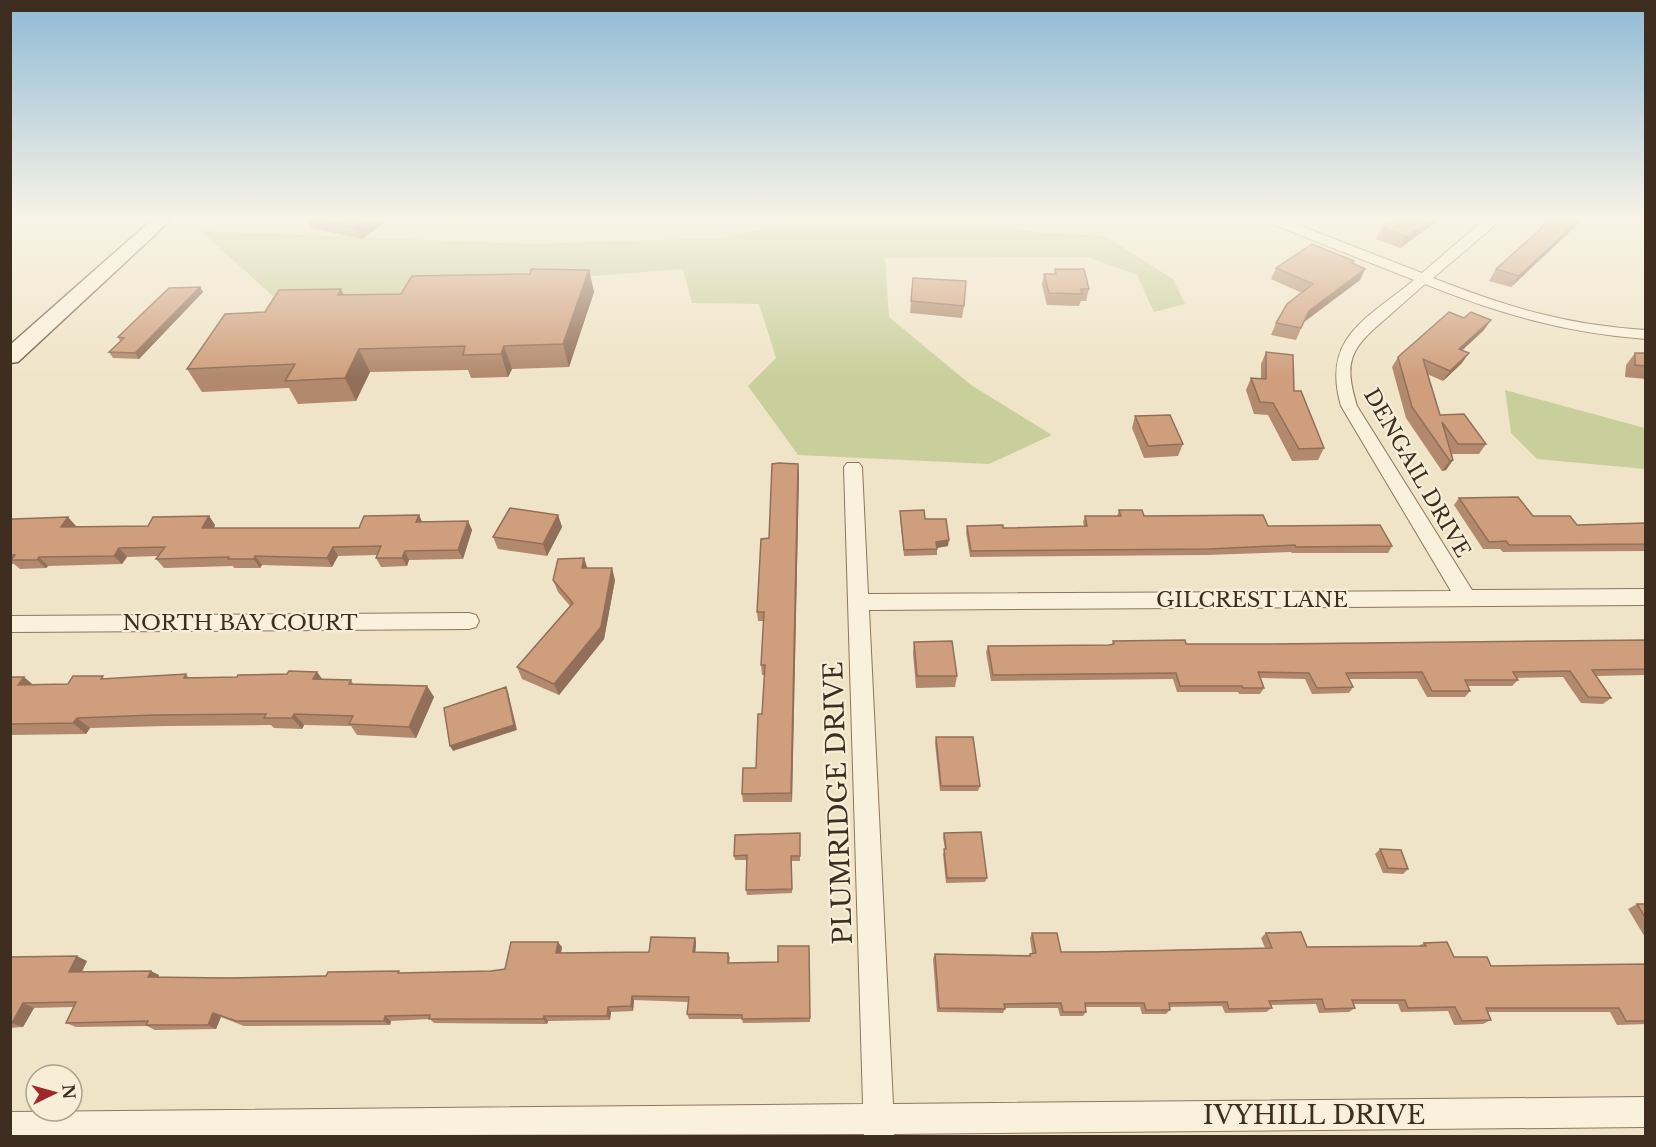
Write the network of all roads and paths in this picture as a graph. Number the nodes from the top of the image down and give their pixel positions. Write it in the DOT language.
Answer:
graph roads {
  1 [pos="106,271"];
  2 [pos="1400,271"];
  3 [pos="1435,271"];
  4 [pos="1424,280"];
  5 [pos="1646,334"];
  6 [pos="10,357"];
  7 [pos="853,467"];
  8 [pos="1646,597"];
  9 [pos="1466,598"];
  10 [pos="858,602"];
  11 [pos="469,621"];
  12 [pos="10,624"];
  13 [pos="1646,1112"];
  14 [pos="10,1127"];
  15 [pos="879,1127"];
  1 -- 6 [label="street"];
  2 -- 4 [label="street"];
  3 -- 4 [label="street, DENGAIL DRIVE"];
  4 -- 5 [label="street"];
  4 -- 9 [label="street, DENGAIL DRIVE"];
  7 -- 10 [label="street, PLUMRIDGE DRIVE"];
  8 -- 9 [label="street, GILCREST LANE"];
  9 -- 10 [label="street, GILCREST LANE"];
  10 -- 15 [label="street, PLUMRIDGE DRIVE"];
  11 -- 12 [label="street, NORTH BAY COURT"];
  13 -- 15 [label="street, IVYHILL DRIVE"];
  14 -- 15 [label="street, IVYHILL DRIVE"];
}
